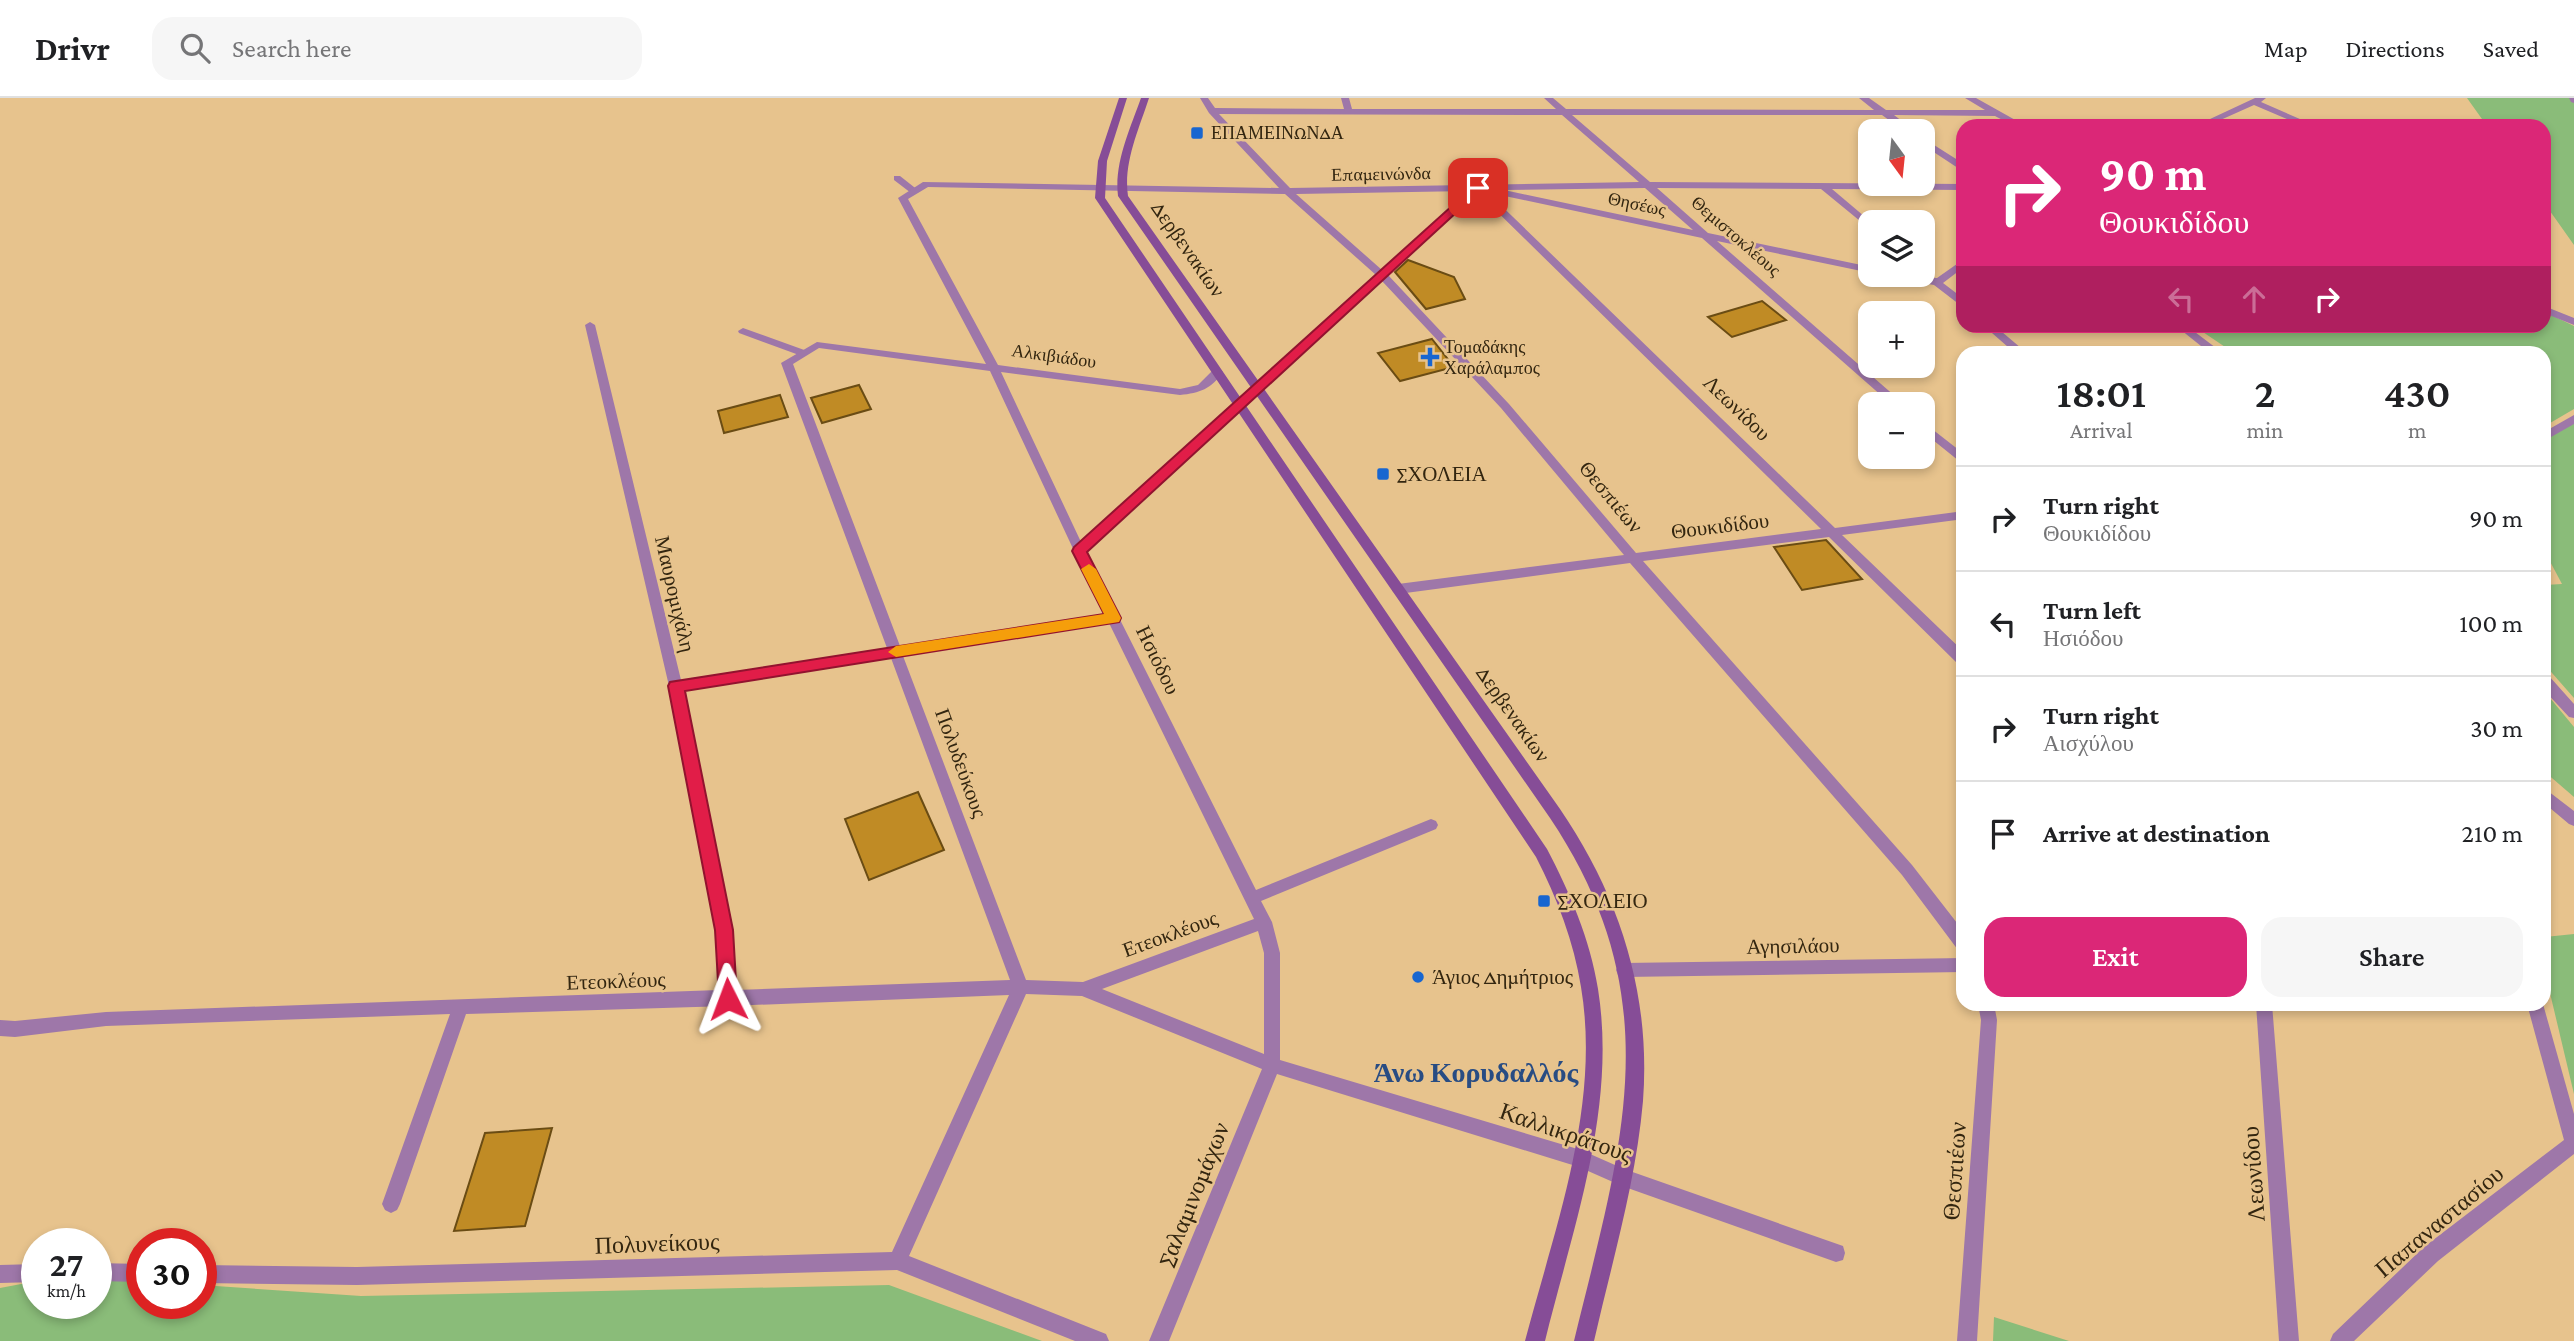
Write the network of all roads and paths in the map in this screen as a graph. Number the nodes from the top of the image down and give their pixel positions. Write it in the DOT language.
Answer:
graph roads {
  1 [pos="1123,98"];
  2 [pos="1145,98"];
  3 [pos="1204,98"];
  4 [pos="1345,98"];
  5 [pos="1548,98"];
  6 [pos="1863,98"];
  7 [pos="1969,98"];
  8 [pos="2254,100"];
  9 [pos="1212,111"];
  10 [pos="1349,112"];
  11 [pos="1996,113"];
  12 [pos="1566,114"];
  13 [pos="1885,114"];
  14 [pos="1892,119"];
  15 [pos="2008,119"];
  16 [pos="2215,119"];
  17 [pos="2296,119"];
  18 [pos="1936,150"];
  19 [pos="1956,164"];
  20 [pos="897,178"];
  21 [pos="1648,185"];
  22 [pos="1823,186"];
  23 [pos="1956,187"];
  24 [pos="920,188"];
  25 [pos="1098,188"];
  26 [pos="1478,188"];
  27 [pos="1121,189"];
  28 [pos="1287,191"];
  29 [pos="1858,216"];
  30 [pos="1704,236"];
  31 [pos="1858,267"];
  32 [pos="1956,268"];
  33 [pos="1382,275"];
  34 [pos="1937,283"];
  35 [pos="1956,298"];
  36 [pos="2551,312"];
  37 [pos="2574,322"];
  38 [pos="590,324"];
  39 [pos="743,331"];
  40 [pos="1998,333"];
  41 [pos="2190,333"];
  42 [pos="2013,346"];
  43 [pos="2208,346"];
  44 [pos="803,353"];
  45 [pos="993,366"];
  46 [pos="1216,372"];
  47 [pos="1259,388"];
  48 [pos="1884,392"];
  49 [pos="1241,405"];
  50 [pos="2574,419"];
  51 [pos="2551,433"];
  52 [pos="1935,436"];
  53 [pos="1956,454"];
  54 [pos="1956,516"];
  55 [pos="1832,533"];
  56 [pos="1079,551"];
  57 [pos="1633,558"];
  58 [pos="1398,589"];
  59 [pos="1114,618"];
  60 [pos="897,652"];
  61 [pos="1956,653"];
  62 [pos="676,686"];
  63 [pos="2551,688"];
  64 [pos="2574,713"];
  65 [pos="2551,800"];
  66 [pos="2574,820"];
  67 [pos="1431,825"];
  68 [pos="1252,898"];
  69 [pos="1264,922"];
  70 [pos="1956,934"];
  71 [pos="1956,965"];
  72 [pos="1624,970"];
  73 [pos="1021,987"];
  74 [pos="1083,989"];
  75 [pos="728,999"];
  76 [pos="460,1008"];
  77 [pos="1987,1011"];
  78 [pos="2265,1011"];
  79 [pos="2537,1011"];
  80 [pos="0,1028"];
  81 [pos="1272,1065"];
  82 [pos="2574,1145"];
  83 [pos="1580,1159"];
  84 [pos="1622,1177"];
  85 [pos="391,1204"];
  86 [pos="1836,1253"];
  87 [pos="897,1261"];
  88 [pos="21,1274"];
  89 [pos="217,1274"];
  90 [pos="0,1275"];
  91 [pos="1099,1341"];
  92 [pos="1159,1341"];
  93 [pos="1535,1341"];
  94 [pos="1584,1341"];
  95 [pos="1967,1341"];
  96 [pos="2289,1341"];
  97 [pos="2340,1341"];
  1 -- 25 [label="street"];
  2 -- 27 [label="street"];
  3 -- 9 [label="street, Θεσπιέων"];
  4 -- 10 [label="street"];
  5 -- 12 [label="street, Θεμιστοκλέους"];
  6 -- 13 [label="street"];
  7 -- 11 [label="street"];
  8 -- 16 [label="street"];
  8 -- 17 [label="street"];
  9 -- 10 [label="street"];
  9 -- 28 [label="street, Θεσπιέων"];
  10 -- 12 [label="street"];
  11 -- 13 [label="street"];
  11 -- 15 [label="street"];
  12 -- 13 [label="street"];
  12 -- 21 [label="street, Θεμιστοκλέους"];
  13 -- 14 [label="street"];
  18 -- 19 [label="street"];
  20 -- 24 [label="street"];
  21 -- 22 [label="street, Επαμεινώνδα"];
  21 -- 26 [label="street, Επαμεινώνδα"];
  21 -- 30 [label="street, Θεμιστοκλέους"];
  22 -- 23 [label="street, Επαμεινώνδα"];
  22 -- 29 [label="street"];
  24 -- 25 [label="street, Επαμεινώνδα"];
  24 -- 45 [label="street, Ησιόδου"];
  25 -- 27 [label="street, Επαμεινώνδα"];
  25 -- 46 [label="street, Δερβενακίων"];
  26 -- 28 [label="street, Επαμεινώνδα"];
  26 -- 30 [label="street, Θησέως"];
  26 -- 33 [label="street"];
  26 -- 55 [label="street, Λεωνίδου"];
  27 -- 28 [label="street, Επαμεινώνδα"];
  27 -- 47 [label="street, Δερβενακίων"];
  28 -- 33 [label="street, Θεσπιέων"];
  30 -- 31 [label="street, Θησέως"];
  30 -- 48 [label="street, Θεμιστοκλέους"];
  32 -- 34 [label="street"];
  33 -- 47 [label="street"];
  33 -- 57 [label="street, Θεσπιέων"];
  34 -- 35 [label="street"];
  36 -- 37 [label="street"];
  38 -- 62 [label="street, Μαυρομιχάλη"];
  39 -- 44 [label="street"];
  40 -- 42 [label="street"];
  41 -- 43 [label="street"];
  44 -- 45 [label="street, Αλκιβιάδου"];
  44 -- 60 [label="street, Πολυδεύκους"];
  45 -- 46 [label="street, Αλκιβιάδου"];
  45 -- 56 [label="street, Ησιόδου"];
  46 -- 49 [label="street, Δερβενακίων"];
  47 -- 49 [label="street"];
  47 -- 58 [label="street, Δερβενακίων"];
  49 -- 56 [label="street"];
  49 -- 83 [label="street, Δερβενακίων"];
  50 -- 51 [label="street"];
  52 -- 53 [label="street"];
  54 -- 55 [label="street, Θουκιδίδου"];
  55 -- 57 [label="street, Θουκιδίδου"];
  55 -- 61 [label="street, Λεωνίδου"];
  56 -- 59 [label="street, Ησιόδου"];
  57 -- 58 [label="street, Θουκιδίδου"];
  57 -- 70 [label="street, Θεσπιέων"];
  58 -- 72 [label="street, Δερβενακίων"];
  59 -- 60 [label="street"];
  59 -- 68 [label="street, Ησιόδου"];
  60 -- 62 [label="street"];
  60 -- 73 [label="street, Πολυδεύκους"];
  62 -- 75 [label="street, Μαυρομιχάλη"];
  63 -- 64 [label="street"];
  65 -- 66 [label="street"];
  67 -- 68 [label="street"];
  68 -- 69 [label="street, Ησιόδου"];
  69 -- 74 [label="street, Ετεοκλέους"];
  69 -- 81 [label="street, Ησιόδου"];
  71 -- 72 [label="street, Αγησιλάου"];
  72 -- 84 [label="street, Δερβενακίων"];
  73 -- 74 [label="street, Ετεοκλέους"];
  73 -- 75 [label="street, Ετεοκλέους"];
  73 -- 87 [label="street"];
  74 -- 81 [label="street, Καλλικράτους"];
  75 -- 76 [label="street, Ετεοκλέους"];
  76 -- 80 [label="street, Ετεοκλέους"];
  76 -- 85 [label="street"];
  77 -- 95 [label="street, Θεσπιέων"];
  78 -- 96 [label="street, Λεωνίδου"];
  79 -- 82 [label="street"];
  81 -- 83 [label="street, Καλλικράτους"];
  81 -- 92 [label="street, Σαλαμινομάχων"];
  82 -- 97 [label="street, Παπαναστασίου"];
  83 -- 84 [label="street, Καλλικράτους"];
  83 -- 93 [label="street, Δερβενακίων"];
  84 -- 86 [label="street, Καλλικράτους"];
  84 -- 94 [label="street, Δερβενακίων"];
  87 -- 89 [label="street, Πολυνείκους"];
  87 -- 91 [label="street, Πολυνείκους"];
  88 -- 90 [label="street"];
}
